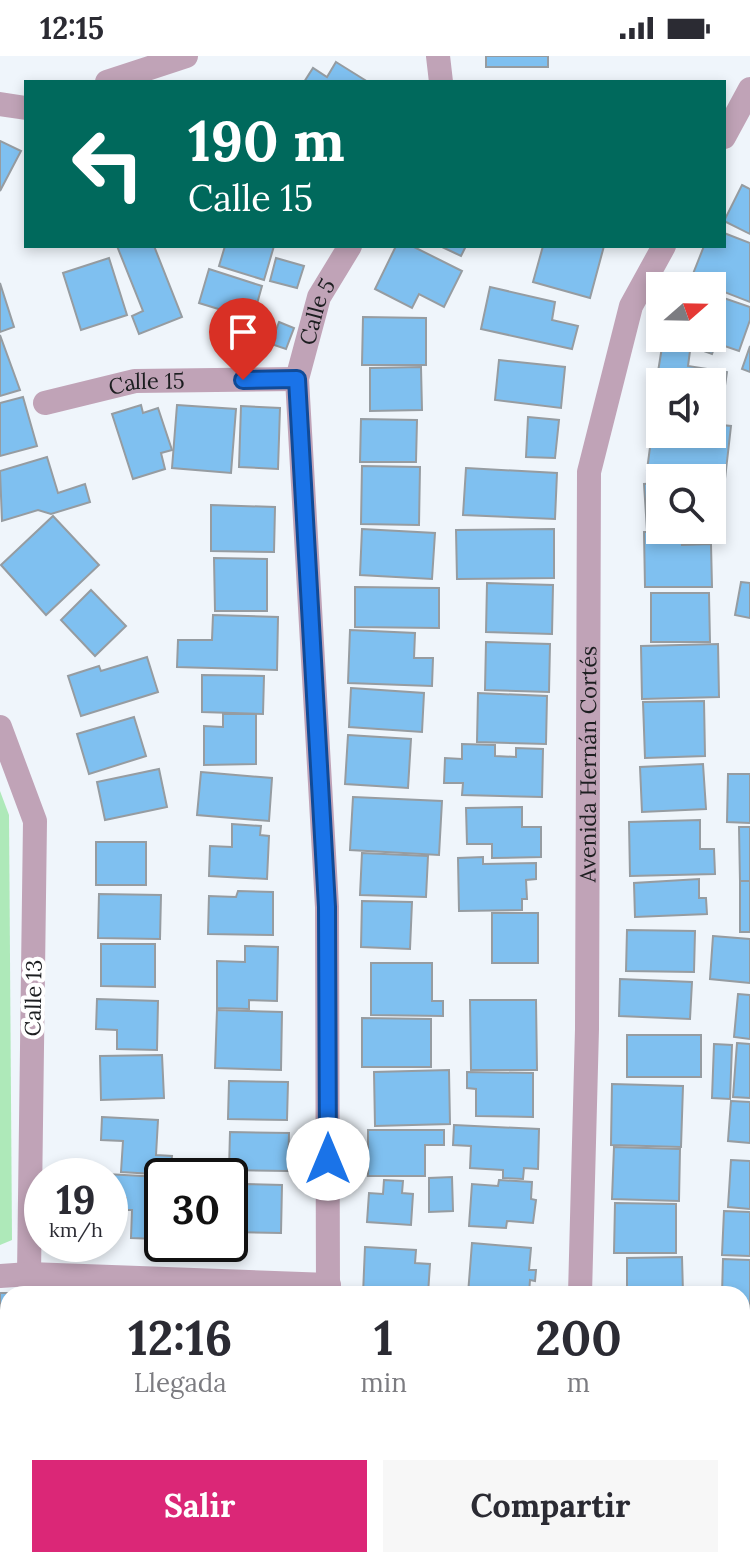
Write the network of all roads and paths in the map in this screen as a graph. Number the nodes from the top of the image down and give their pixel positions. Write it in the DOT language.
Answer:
graph roads {
  1 [pos="186,56"];
  2 [pos="438,56"];
  3 [pos="113,80"];
  4 [pos="441,80"];
  5 [pos="750,89"];
  6 [pos="0,104"];
  7 [pos="24,108"];
  8 [pos="726,133"];
  9 [pos="349,248"];
  10 [pos="663,248"];
  11 [pos="297,379"];
  12 [pos="45,403"];
  13 [pos="0,727"];
  14 [pos="29,1274"];
  15 [pos="0,1276"];
  16 [pos="254,1286"];
  17 [pos="329,1286"];
  18 [pos="580,1286"];
  1 -- 3 [label="street"];
  2 -- 4 [label="street"];
  5 -- 8 [label="street"];
  6 -- 7 [label="street"];
  9 -- 11 [label="street, Calle 5"];
  10 -- 18 [label="street, Avenida Hernán Cortés"];
  11 -- 12 [label="street, Calle 15"];
  11 -- 17 [label="street, Calle 5"];
  13 -- 14 [label="street, Calle 13"];
  14 -- 15 [label="street"];
  14 -- 16 [label="street"];
}
